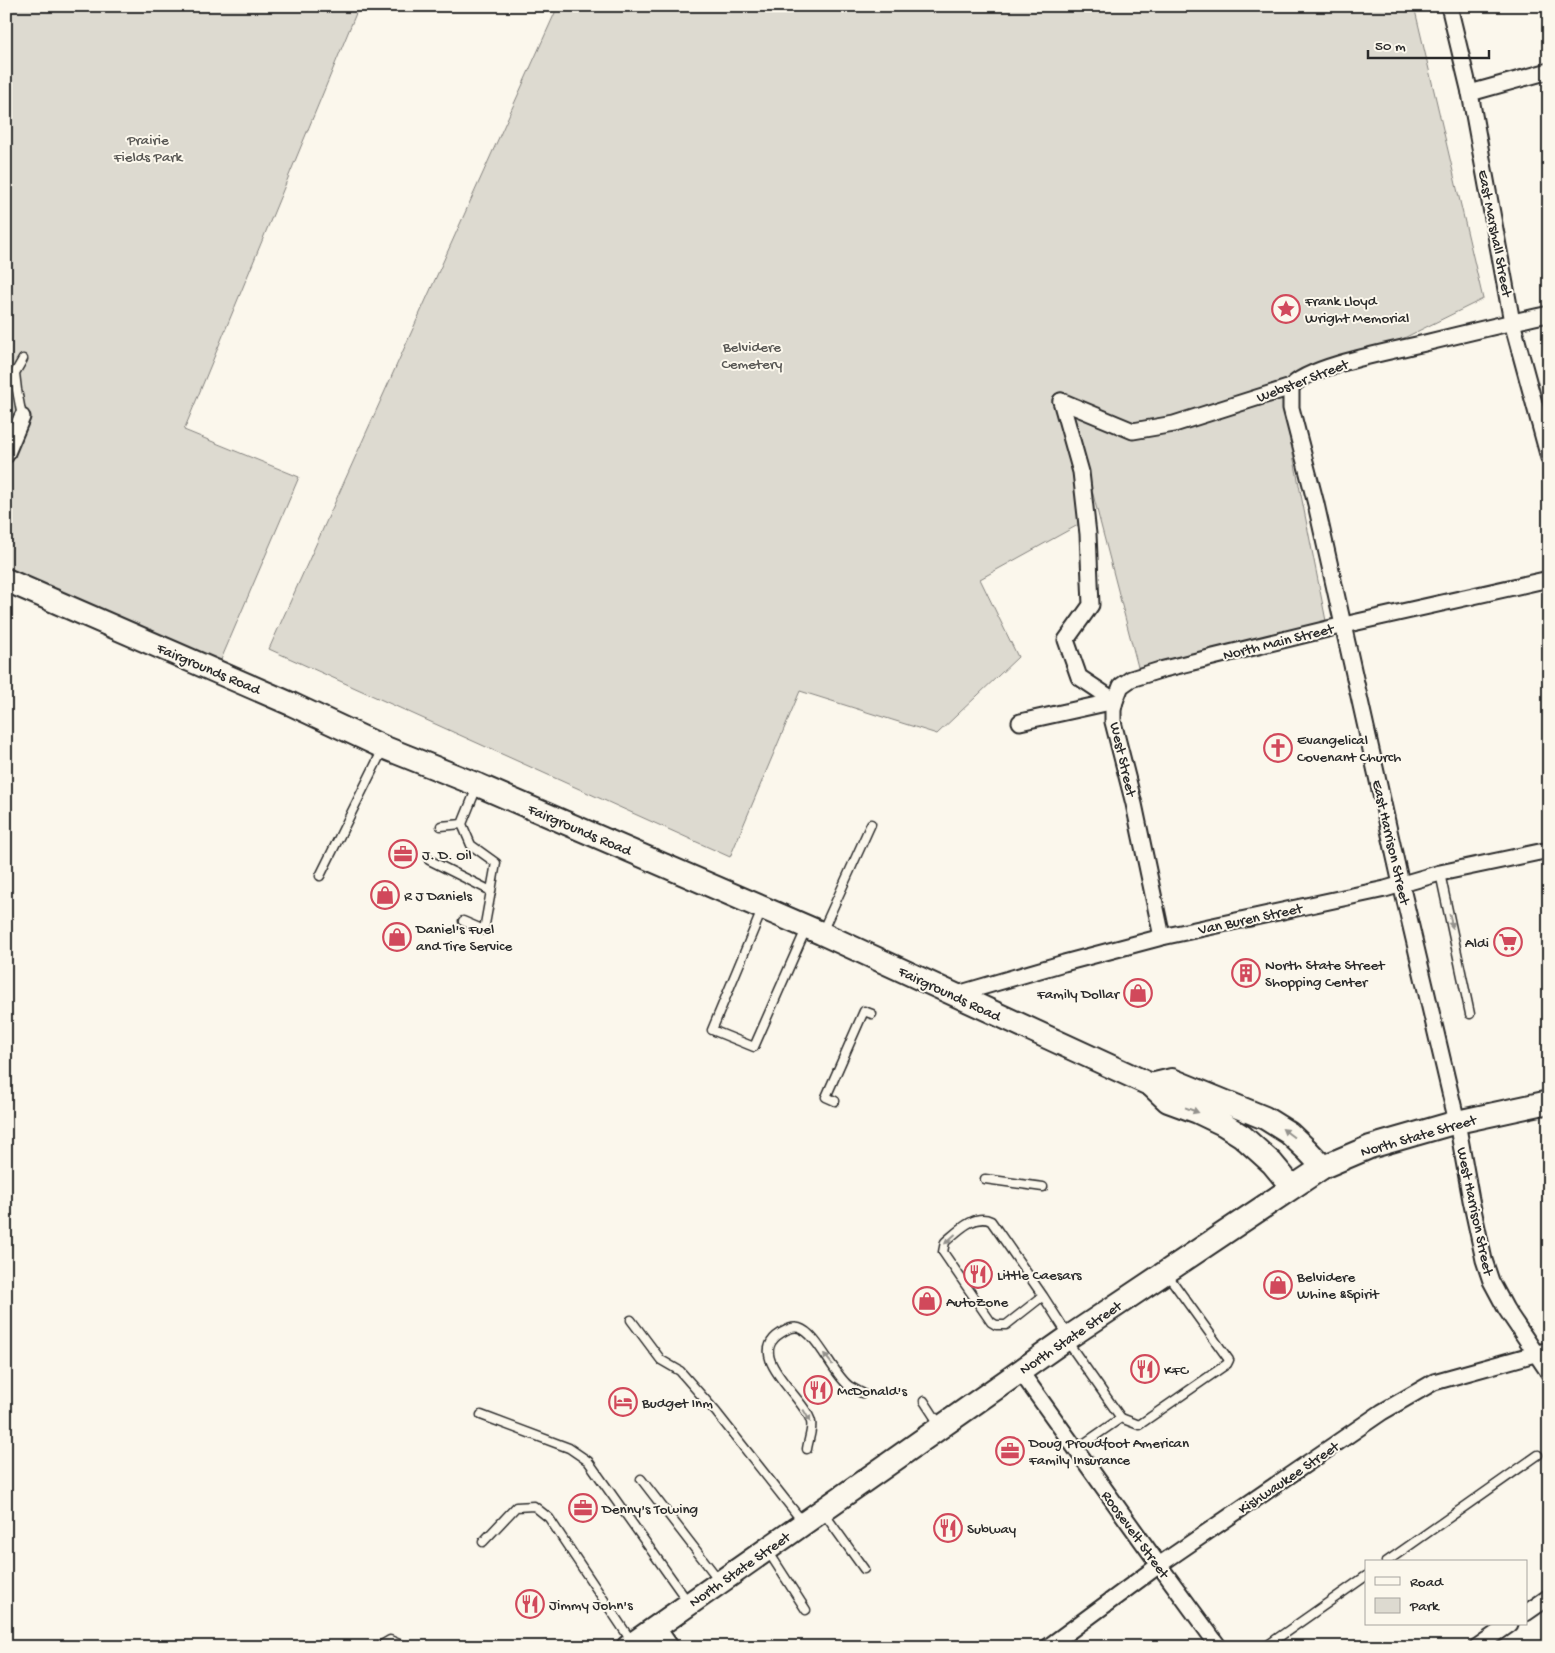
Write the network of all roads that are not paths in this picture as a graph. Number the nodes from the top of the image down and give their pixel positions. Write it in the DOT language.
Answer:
graph roads {
  1 [pos="1450,6"];
  2 [pos="1549,71"];
  3 [pos="1470,92"];
  4 [pos="1549,314"];
  5 [pos="1512,322"];
  6 [pos="23,359"];
  7 [pos="1291,386"];
  8 [pos="1061,401"];
  9 [pos="22,417"];
  10 [pos="6,456"];
  11 [pos="1549,458"];
  12 [pos="6,580"];
  13 [pos="1549,580"];
  14 [pos="1344,625"];
  15 [pos="1116,701"];
  16 [pos="1020,722"];
  17 [pos="383,747"];
  18 [pos="478,785"];
  19 [pos="462,824"];
  20 [pos="871,824"];
  21 [pos="442,826"];
  22 [pos="1549,850"];
  23 [pos="429,860"];
  24 [pos="1440,873"];
  25 [pos="320,876"];
  26 [pos="1401,884"];
  27 [pos="491,891"];
  28 [pos="763,908"];
  29 [pos="463,921"];
  30 [pos="814,930"];
  31 [pos="1162,937"];
  32 [pos="954,995"];
  33 [pos="872,1014"];
  34 [pos="1470,1014"];
  35 [pos="1151,1085"];
  36 [pos="835,1101"];
  37 [pos="1549,1102"];
  38 [pos="1457,1122"];
  39 [pos="1322,1167"];
  40 [pos="985,1178"];
  41 [pos="1043,1187"];
  42 [pos="1292,1187"];
  43 [pos="1165,1272"];
  44 [pos="1043,1296"];
  45 [pos="631,1320"];
  46 [pos="1067,1338"];
  47 [pos="1542,1352"];
  48 [pos="1020,1371"];
  49 [pos="1549,1373"];
  50 [pos="862,1393"];
  51 [pos="924,1401"];
  52 [pos="481,1414"];
  53 [pos="1121,1418"];
  54 [pos="941,1426"];
  55 [pos="807,1449"];
  56 [pos="1076,1449"];
  57 [pos="1538,1455"];
  58 [pos="641,1479"];
  59 [pos="822,1510"];
  60 [pos="804,1523"];
  61 [pos="484,1542"];
  62 [pos="767,1549"];
  63 [pos="1389,1560"];
  64 [pos="1159,1565"];
  65 [pos="864,1569"];
  66 [pos="1365,1577"];
  67 [pos="720,1582"];
  68 [pos="1549,1597"];
  69 [pos="689,1604"];
  70 [pos="806,1610"];
  71 [pos="1528,1612"];
  72 [pos="1507,1626"];
  73 [pos="656,1627"];
  74 [pos="630,1645"];
  75 [pos="378,1647"];
  76 [pos="406,1647"];
  77 [pos="671,1647"];
  78 [pos="1048,1647"];
  79 [pos="1219,1647"];
  80 [pos="1265,1647"];
  81 [pos="1477,1647"];
  1 -- 3 [label="street, East Marshall Street"];
  2 -- 3 [label="street"];
  3 -- 5 [label="street, East Marshall Street"];
  4 -- 5 [label="street, Webster Street"];
  5 -- 7 [label="street, Webster Street"];
  5 -- 11 [label="street, East Marshall Street"];
  6 -- 9 [label="lane"];
  7 -- 8 [label="street, Webster Street"];
  7 -- 14 [label="street, East Harrison Street"];
  8 -- 15 [label="street, West Street"];
  9 -- 10 [label="street"];
  12 -- 17 [label="main road, Fairgrounds Road"];
  13 -- 14 [label="street, North Main Street"];
  14 -- 15 [label="street, North Main Street"];
  14 -- 26 [label="street, East Harrison Street"];
  15 -- 16 [label="street"];
  15 -- 31 [label="street, West Street"];
  17 -- 18 [label="main road, Fairgrounds Road"];
  17 -- 25 [label="lane"];
  18 -- 19 [label="lane"];
  18 -- 28 [label="main road, Fairgrounds Road"];
  19 -- 21 [label="lane"];
  19 -- 27 [label="lane"];
  20 -- 30 [label="lane"];
  22 -- 24 [label="street, Van Buren Street"];
  23 -- 27 [label="lane"];
  24 -- 26 [label="street, Van Buren Street"];
  24 -- 34 [label="lane, one-way"];
  26 -- 31 [label="street, Van Buren Street"];
  26 -- 38 [label="street, East Harrison Street"];
  27 -- 29 [label="lane"];
  28 -- 30 [label="main road, Fairgrounds Road"];
  28 -- 30 [label="lane"];
  30 -- 32 [label="main road, Fairgrounds Road"];
  31 -- 32 [label="street, Van Buren Street"];
  32 -- 35 [label="main road, Fairgrounds Road"];
  33 -- 36 [label="lane"];
  39 -- 35 [label="main road, one-way"];
  35 -- 42 [label="main road, Fairgrounds Road, one-way"];
  37 -- 38 [label="main road, North State Street"];
  38 -- 39 [label="main road, North State Street"];
  38 -- 47 [label="street, West Harrison Street"];
  39 -- 42 [label="main road, North State Street"];
  40 -- 41 [label="lane"];
  42 -- 43 [label="main road, North State Street"];
  43 -- 46 [label="main road, North State Street"];
  43 -- 53 [label="lane"];
  44 -- 44 [label="lane, one-way"];
  44 -- 46 [label="lane"];
  45 -- 60 [label="lane"];
  46 -- 48 [label="main road, North State Street"];
  46 -- 53 [label="lane"];
  47 -- 49 [label="street, West Harrison Street"];
  47 -- 64 [label="street, Kishwaukee Street"];
  48 -- 54 [label="main road, North State Street"];
  48 -- 56 [label="street, Roosevelt Street"];
  50 -- 55 [label="lane, one-way"];
  51 -- 54 [label="lane"];
  52 -- 69 [label="lane"];
  53 -- 56 [label="lane"];
  54 -- 59 [label="main road, North State Street"];
  56 -- 64 [label="street, Roosevelt Street"];
  57 -- 63 [label="lane"];
  58 -- 67 [label="lane"];
  59 -- 60 [label="main road, North State Street"];
  59 -- 65 [label="lane"];
  60 -- 62 [label="main road, North State Street"];
  61 -- 74 [label="lane"];
  62 -- 67 [label="main road, North State Street"];
  62 -- 70 [label="lane"];
  64 -- 78 [label="street, Kishwaukee Street"];
  64 -- 79 [label="street, Roosevelt Street"];
  66 -- 80 [label="lane"];
  67 -- 69 [label="main road, North State Street"];
  68 -- 71 [label="street"];
  69 -- 73 [label="main road, North State Street"];
  72 -- 81 [label="street"];
  73 -- 74 [label="main road, North State Street"];
  73 -- 77 [label="street"];
  75 -- 76 [label="lane"];
}
